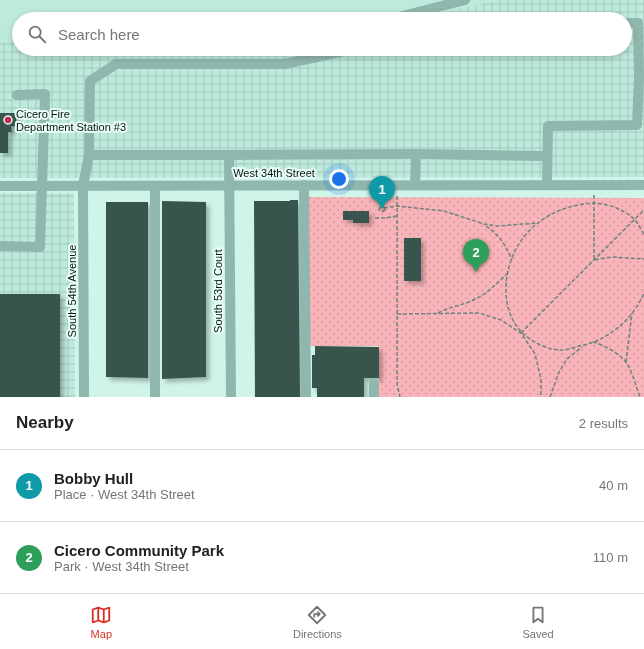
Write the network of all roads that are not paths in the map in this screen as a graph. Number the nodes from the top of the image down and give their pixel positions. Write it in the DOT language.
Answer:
graph roads {
  1 [pos="465,0"];
  2 [pos="418,12"];
  3 [pos="632,23"];
  4 [pos="321,56"];
  5 [pos="641,77"];
  6 [pos="17,94"];
  7 [pos="416,154"];
  8 [pos="89,155"];
  9 [pos="229,155"];
  10 [pos="547,156"];
  11 [pos="304,185"];
  12 [pos="415,185"];
  13 [pos="547,185"];
  14 [pos="644,185"];
  15 [pos="0,186"];
  16 [pos="42,186"];
  17 [pos="83,186"];
  18 [pos="155,186"];
  19 [pos="230,186"];
  20 [pos="0,246"];
  21 [pos="374,384"];
  22 [pos="84,397"];
  23 [pos="155,397"];
  24 [pos="231,397"];
  25 [pos="306,397"];
  26 [pos="374,397"];
  1 -- 2 [label="street"];
  3 -- 5 [label="street"];
  4 -- 8 [label="street, South 54th Avenue"];
  5 -- 10 [label="street"];
  6 -- 16 [label="street"];
  7 -- 9 [label="street"];
  7 -- 10 [label="street"];
  7 -- 12 [label="street"];
  8 -- 9 [label="street"];
  8 -- 17 [label="street, South 54th Avenue"];
  9 -- 19 [label="street, South 53rd Court"];
  10 -- 13 [label="street"];
  11 -- 12 [label="street, West 34th Street"];
  11 -- 19 [label="street, West 34th Street"];
  11 -- 25 [label="street"];
  12 -- 13 [label="street, West 34th Street"];
  13 -- 14 [label="street, West 34th Street"];
  15 -- 16 [label="street, West 34th Street"];
  16 -- 17 [label="street, West 34th Street"];
  16 -- 20 [label="street"];
  17 -- 18 [label="street, West 34th Street"];
  17 -- 22 [label="street, South 54th Avenue"];
  18 -- 19 [label="street, West 34th Street"];
  18 -- 23 [label="street"];
  19 -- 24 [label="street, South 53rd Court"];
  21 -- 26 [label="street"];
}
